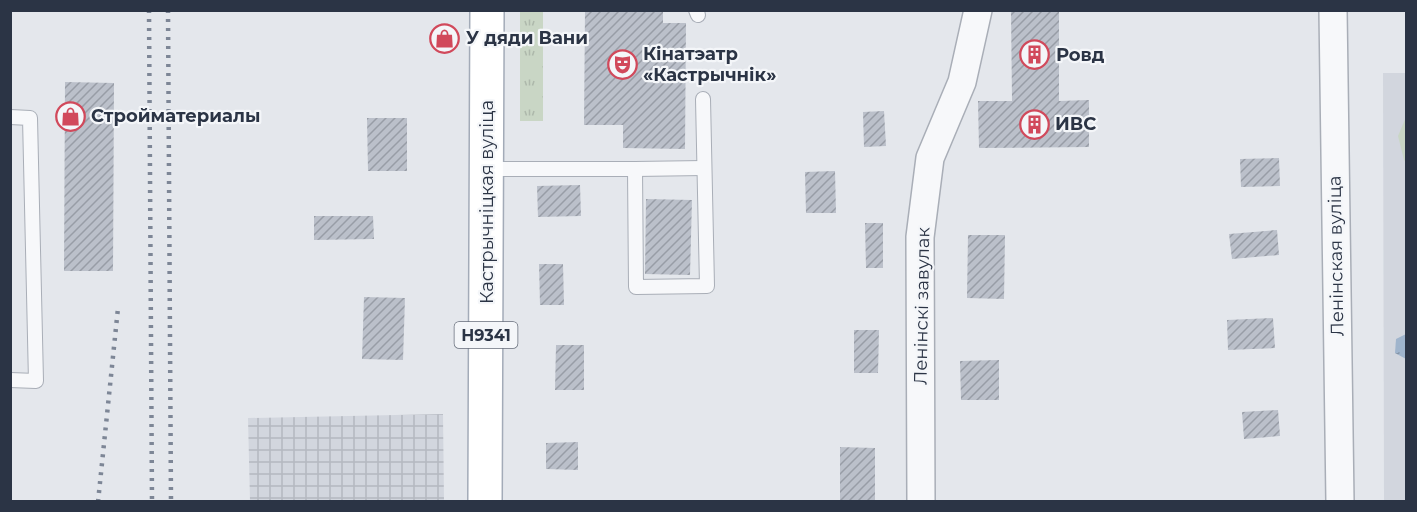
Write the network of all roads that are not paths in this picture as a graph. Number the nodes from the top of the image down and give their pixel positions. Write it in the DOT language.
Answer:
graph roads {
  1 [pos="487,10"];
  2 [pos="978,10"];
  3 [pos="1333,10"];
  4 [pos="703,99"];
  5 [pos="10,117"];
  6 [pos="704,168"];
  7 [pos="488,169"];
  8 [pos="635,169"];
  9 [pos="10,380"];
  10 [pos="485,501"];
  11 [pos="921,501"];
  12 [pos="1340,501"];
  1 -- 7 [label="main road, Кастрычніцкая вуліца / Н9341"];
  2 -- 11 [label="street, Ленінскі завулак"];
  3 -- 12 [label="street, Ленінская вуліца"];
  4 -- 6 [label="lane"];
  5 -- 9 [label="lane"];
  6 -- 8 [label="lane"];
  6 -- 8 [label="lane"];
  7 -- 8 [label="lane"];
  7 -- 10 [label="main road, Кастрычніцкая вуліца / Н9341"];
}
